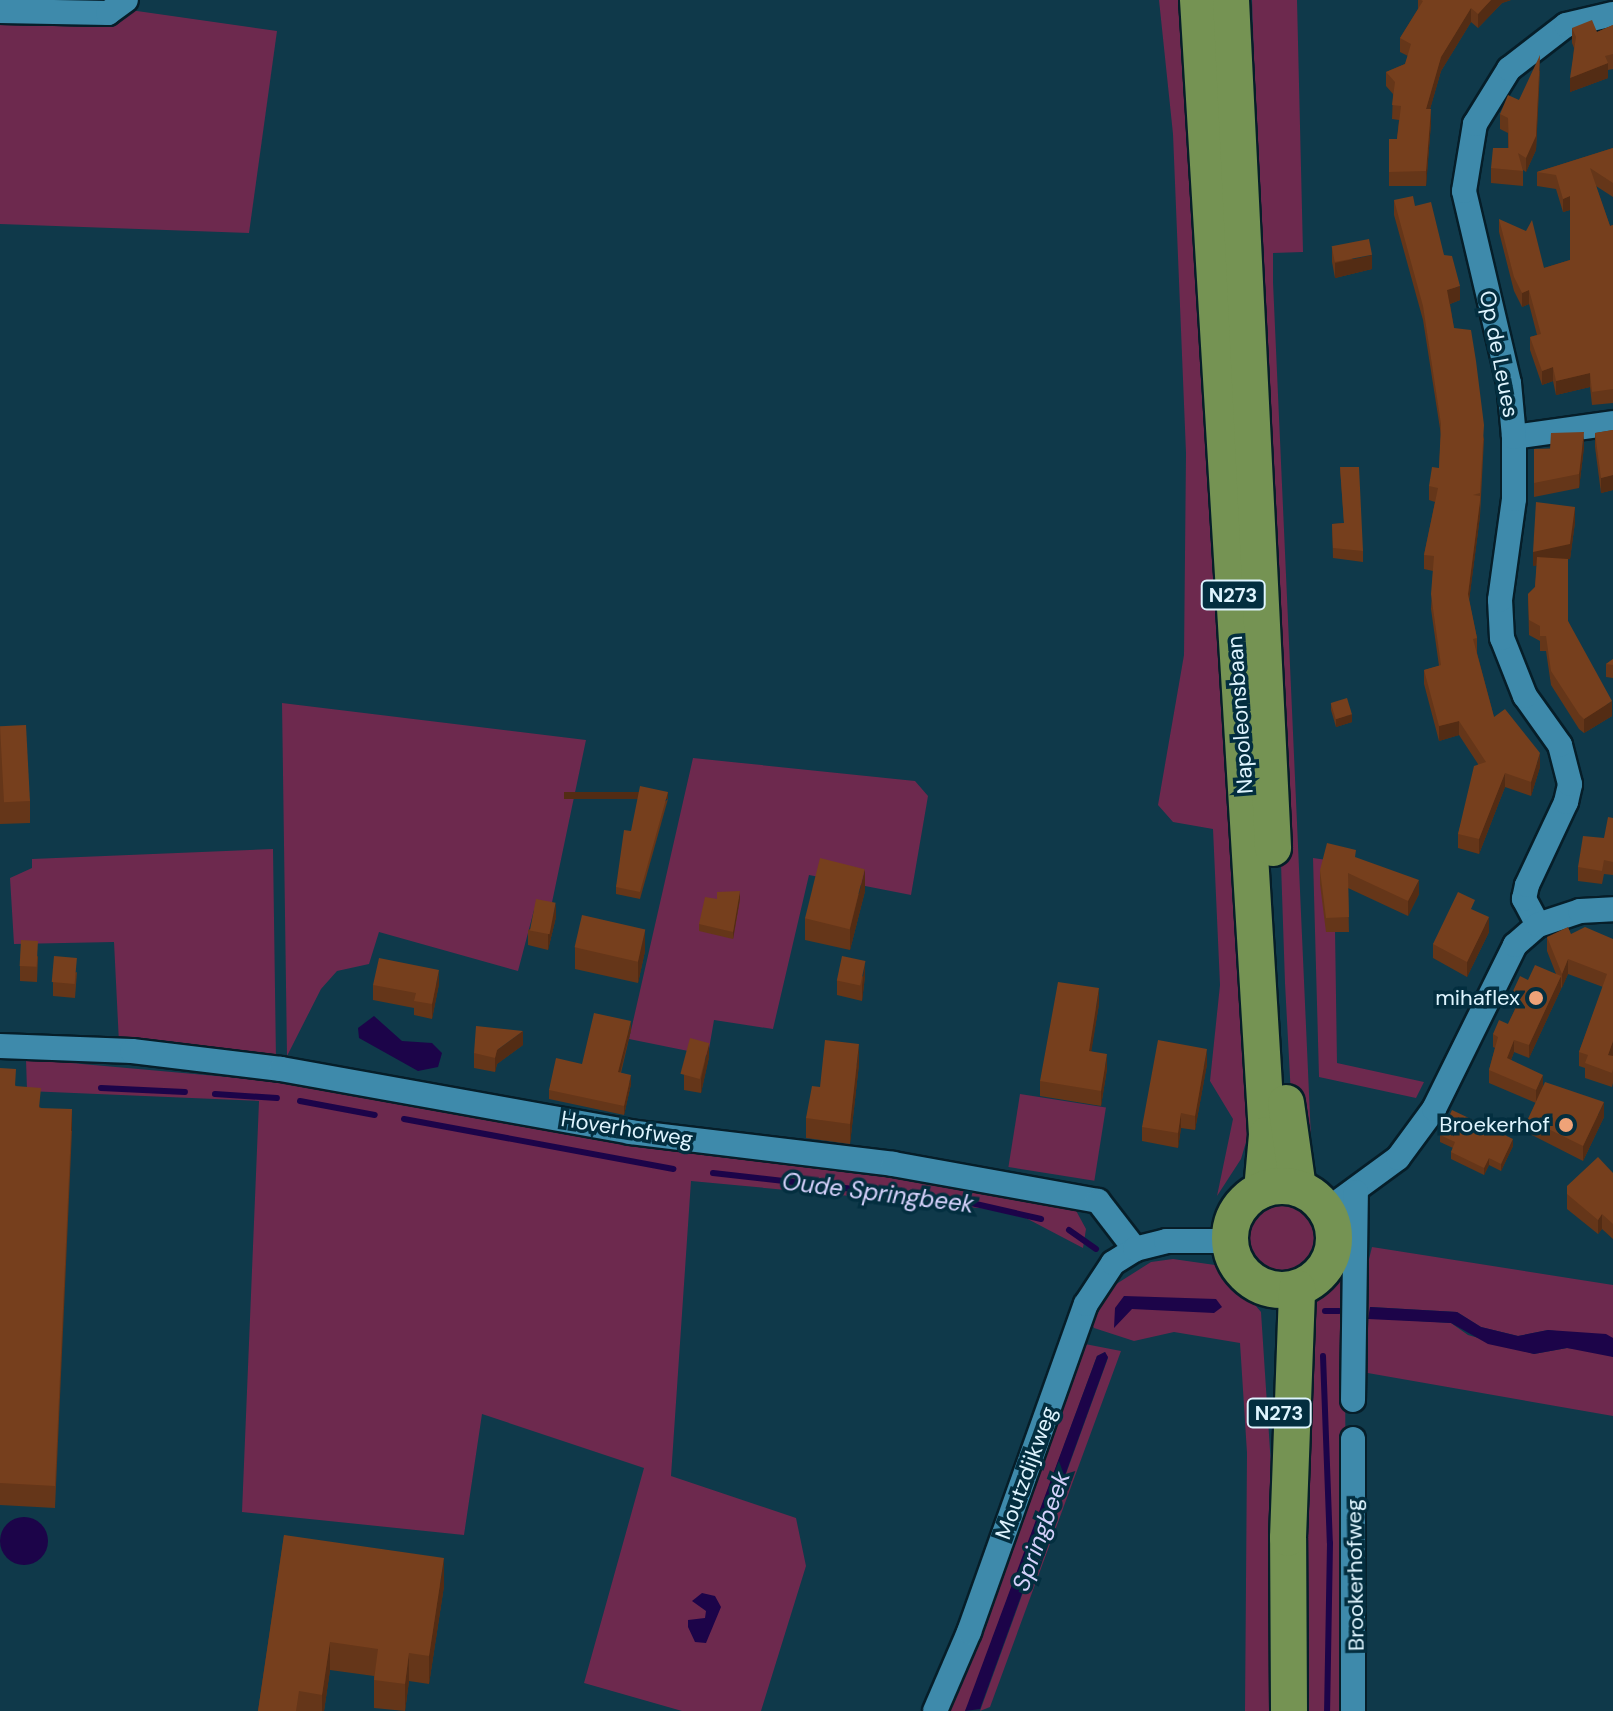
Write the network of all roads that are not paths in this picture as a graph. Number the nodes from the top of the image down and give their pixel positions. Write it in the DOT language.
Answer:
graph roads {
  1 [pos="126,0"];
  2 [pos="1198,0"];
  3 [pos="1231,0"];
  4 [pos="0,11"];
  5 [pos="1613,14"];
  6 [pos="1613,423"];
  7 [pos="1514,437"];
  8 [pos="1613,909"];
  9 [pos="1538,925"];
  10 [pos="0,1046"];
  11 [pos="1298,1188"];
  12 [pos="1262,1190"];
  13 [pos="1342,1201"];
  14 [pos="1229,1241"];
  15 [pos="1135,1249"];
  16 [pos="1283,1289"];
  17 [pos="1353,1400"];
  18 [pos="1353,1439"];
  19 [pos="935,1711"];
  20 [pos="1289,1711"];
  21 [pos="1353,1711"];
  1 -- 4 [label="street"];
  2 -- 12 [label="main road, Napoleonsbaan / N273"];
  3 -- 11 [label="main road, Napoleonsbaan / N273"];
  5 -- 7 [label="street, Op de Leues"];
  6 -- 7 [label="street"];
  7 -- 9 [label="street, Op de Leues"];
  8 -- 9 [label="street"];
  9 -- 13 [label="street"];
  10 -- 15 [label="street, Hoverhofweg"];
  11 -- 12 [label="main road"];
  11 -- 13 [label="main road"];
  12 -- 14 [label="main road"];
  13 -- 16 [label="main road"];
  13 -- 17 [label="street"];
  14 -- 15 [label="street"];
  14 -- 16 [label="main road"];
  15 -- 19 [label="street, Moutzdijkweg"];
  16 -- 20 [label="main road, N273"];
  18 -- 21 [label="street, Brookerhofweg"];
}
